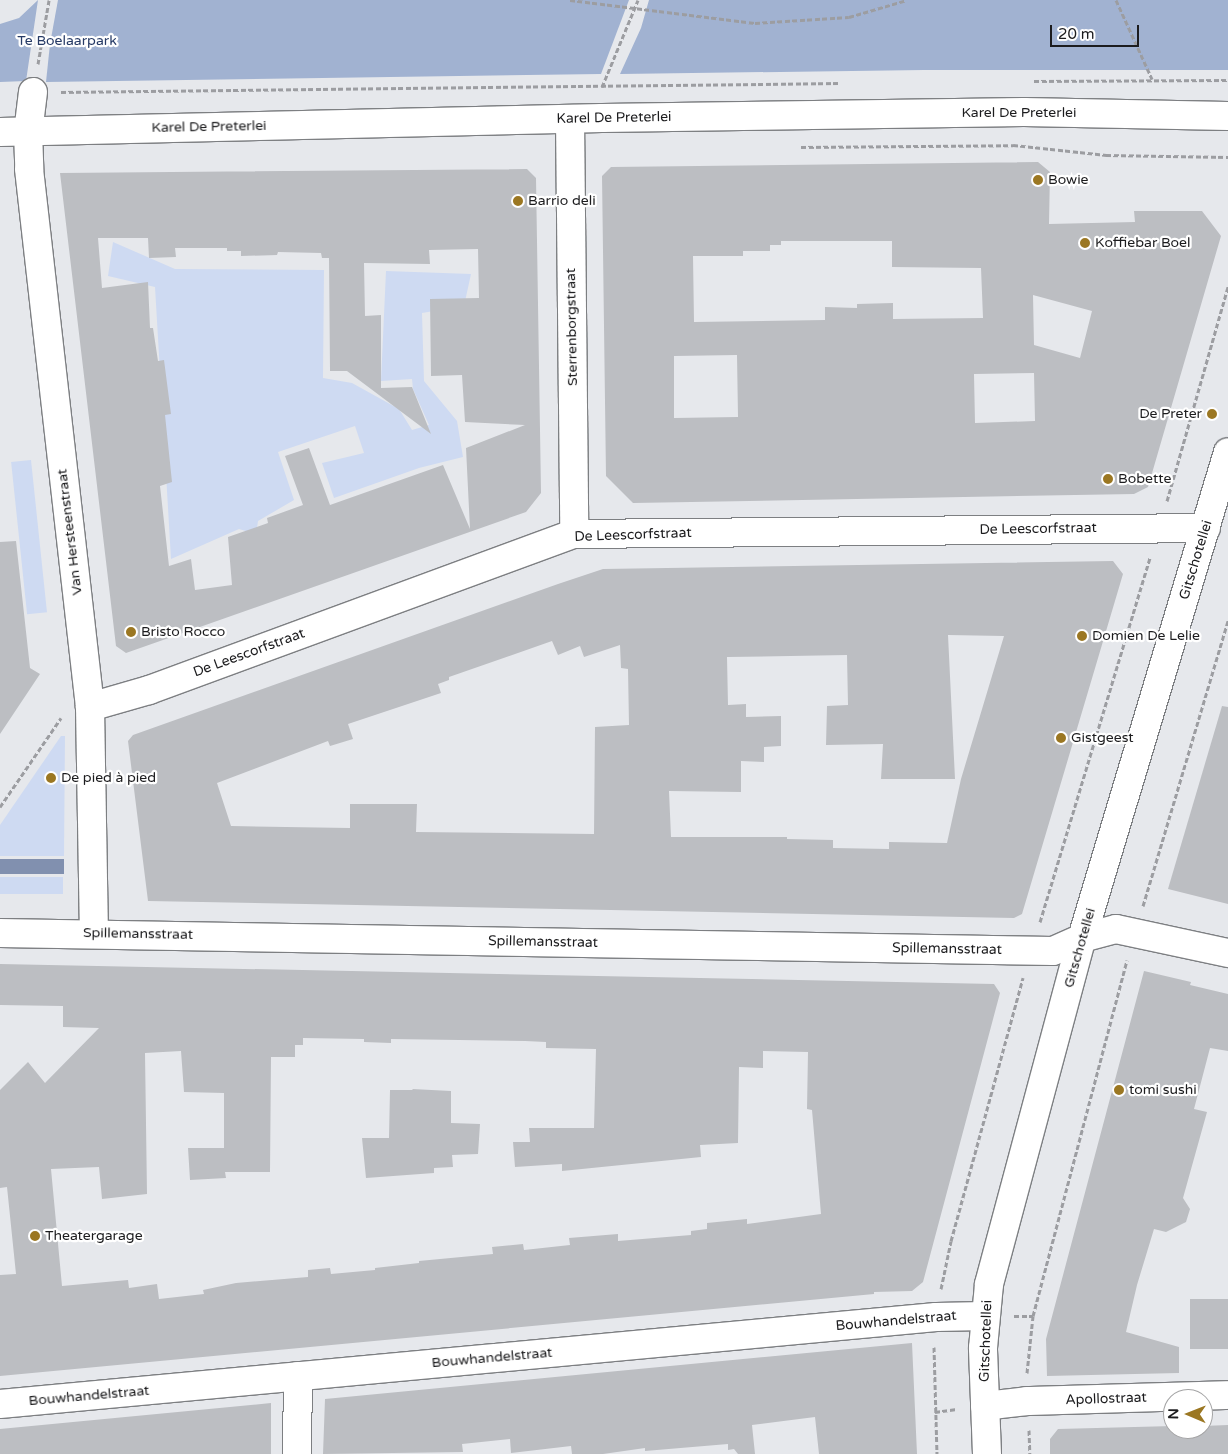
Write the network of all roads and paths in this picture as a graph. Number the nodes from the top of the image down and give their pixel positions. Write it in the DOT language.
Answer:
graph roads {
  1 [pos="48,0"];
  2 [pos="570,0"];
  3 [pos="638,0"];
  4 [pos="907,0"];
  5 [pos="1116,0"];
  6 [pos="636,8"];
  7 [pos="1228,80"];
  8 [pos="34,92"];
  9 [pos="1228,116"];
  10 [pos="570,119"];
  11 [pos="0,132"];
  12 [pos="28,132"];
  13 [pos="798,147"];
  14 [pos="1228,157"];
  15 [pos="1228,287"];
  16 [pos="1228,452"];
  17 [pos="1159,528"];
  18 [pos="1206,528"];
  19 [pos="574,534"];
  20 [pos="1228,620"];
  21 [pos="87,680"];
  22 [pos="90,707"];
  23 [pos="0,807"];
  24 [pos="0,932"];
  25 [pos="1135,933"];
  26 [pos="94,934"];
  27 [pos="1082,938"];
  28 [pos="1031,950"];
  29 [pos="1228,953"];
  30 [pos="985,1316"];
  31 [pos="936,1317"];
  32 [pos="298,1376"];
  33 [pos="1228,1395"];
  34 [pos="1027,1401"];
  35 [pos="0,1404"];
  36 [pos="985,1406"];
  37 [pos="297,1454"];
  38 [pos="937,1454"];
  39 [pos="987,1454"];
  40 [pos="1030,1454"];
  1 -- 8 [label="path"];
  2 -- 6 [label="path"];
  3 -- 6 [label="path"];
  4 -- 6 [label="path"];
  5 -- 7 [label="path"];
  6 -- 8 [label="path"];
  8 -- 12 [label="street, Van Hersteenstraat"];
  9 -- 10 [label="street, Karel De Preterlei"];
  10 -- 12 [label="street, Karel De Preterlei"];
  10 -- 19 [label="street, Sterrenborgstraat"];
  11 -- 12 [label="street, Karel De Preterlei"];
  12 -- 21 [label="street, Van Hersteenstraat"];
  13 -- 14 [label="path"];
  15 -- 17 [label="path"];
  16 -- 18 [label="street, Gitschotellei"];
  17 -- 18 [label="street, De Leescorfstraat"];
  17 -- 19 [label="street, De Leescorfstraat"];
  17 -- 28 [label="path"];
  18 -- 27 [label="street, Gitschotellei"];
  19 -- 22 [label="street, De Leescorfstraat"];
  20 -- 25 [label="path"];
  21 -- 22 [label="street, Van Hersteenstraat"];
  21 -- 23 [label="path"];
  22 -- 26 [label="street, Van Hersteenstraat"];
  24 -- 26 [label="street, Spillemansstraat"];
  25 -- 27 [label="street, Spillemansstraat"];
  25 -- 29 [label="street, Spillemansstraat"];
  25 -- 34 [label="path"];
  26 -- 28 [label="street, Spillemansstraat"];
  27 -- 28 [label="street, Spillemansstraat"];
  27 -- 30 [label="street, Gitschotellei"];
  28 -- 31 [label="path"];
  30 -- 31 [label="street, Bouwhandelstraat"];
  30 -- 36 [label="street, Gitschotellei"];
  31 -- 32 [label="street, Bouwhandelstraat"];
  31 -- 38 [label="path"];
  32 -- 35 [label="street, Bouwhandelstraat"];
  32 -- 37 [label="street"];
  33 -- 34 [label="street, Apollostraat"];
  34 -- 36 [label="street, Apollostraat"];
  34 -- 40 [label="path"];
  36 -- 39 [label="street, Gitschotellei"];
}
